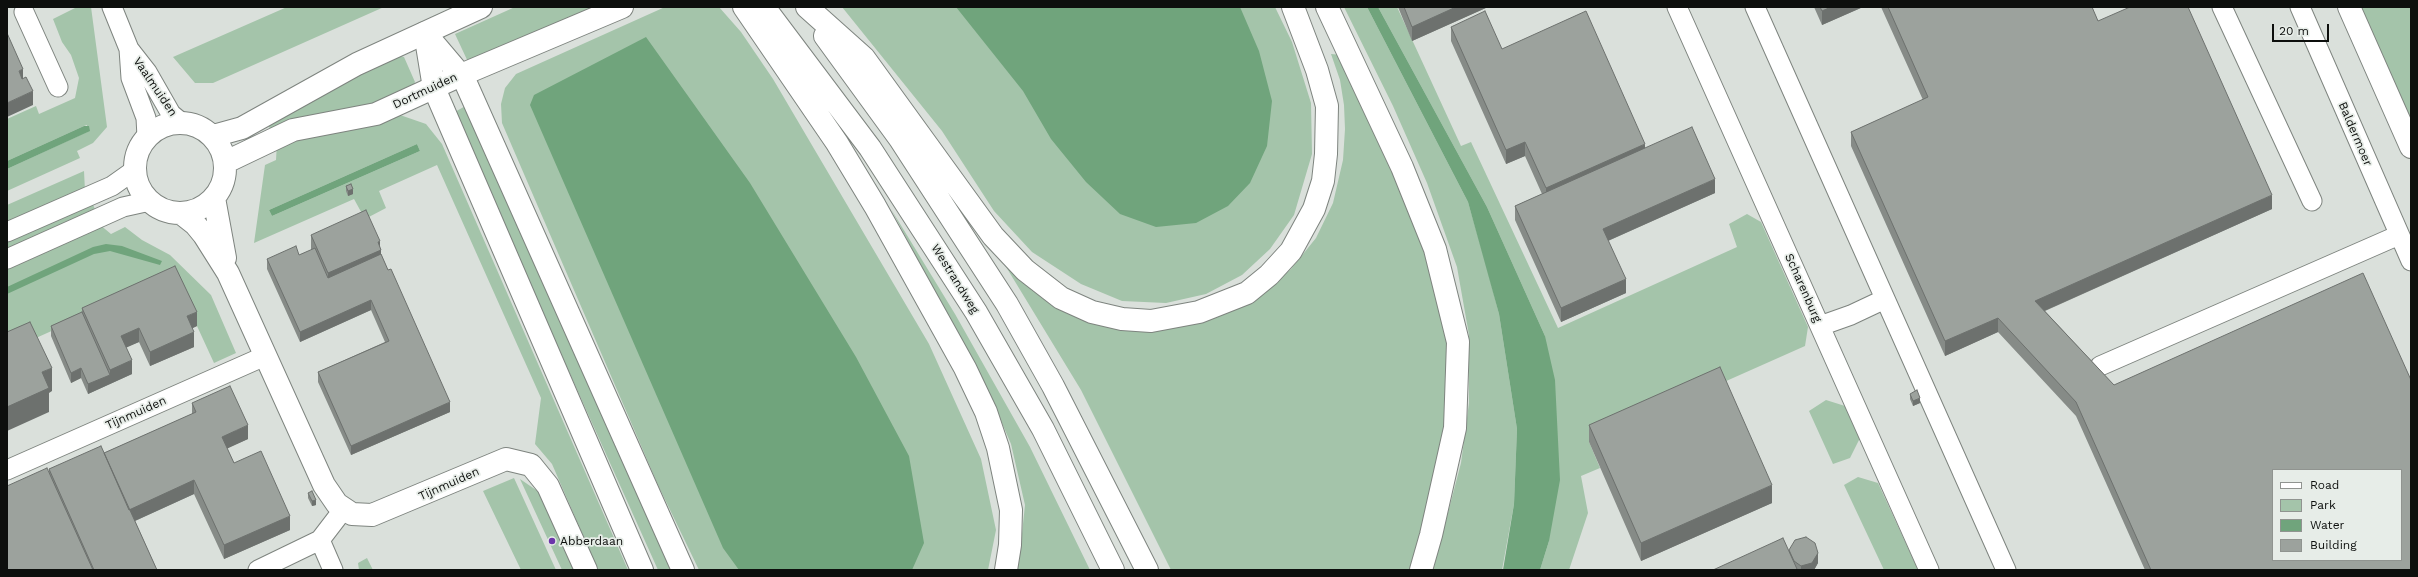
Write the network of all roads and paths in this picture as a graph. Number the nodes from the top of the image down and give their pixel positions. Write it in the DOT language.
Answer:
graph roads {
  1 [pos="112,7"];
  2 [pos="481,7"];
  3 [pos="622,7"];
  4 [pos="803,7"];
  5 [pos="808,7"];
  6 [pos="1293,7"];
  7 [pos="1327,7"];
  8 [pos="1677,7"];
  9 [pos="1756,7"];
  10 [pos="2222,7"];
  11 [pos="2300,7"];
  12 [pos="2349,7"];
  13 [pos="27,9"];
  14 [pos="752,9"];
  15 [pos="425,33"];
  16 [pos="128,50"];
  17 [pos="461,75"];
  18 [pos="58,86"];
  19 [pos="434,88"];
  20 [pos="182,123"];
  21 [pos="213,136"];
  22 [pos="147,137"];
  23 [pos="2411,147"];
  24 [pos="226,162"];
  25 [pos="136,169"];
  26 [pos="214,198"];
  27 [pos="150,201"];
  28 [pos="2312,201"];
  29 [pos="181,213"];
  30 [pos="7,232"];
  31 [pos="2399,235"];
  32 [pos="7,259"];
  33 [pos="2411,261"];
  34 [pos="228,273"];
  35 [pos="1886,299"];
  36 [pos="1820,326"];
  37 [pos="265,356"];
  38 [pos="2100,366"];
  39 [pos="7,470"];
  40 [pos="343,510"];
  41 [pos="320,540"];
  42 [pos="258,570"];
  43 [pos="333,570"];
  44 [pos="586,570"];
  45 [pos="642,570"];
  46 [pos="682,570"];
  47 [pos="1006,570"];
  48 [pos="1114,570"];
  49 [pos="1147,570"];
  50 [pos="1421,570"];
  51 [pos="1929,570"];
  52 [pos="2006,570"];
  1 -- 16 [label="street, Vaalmuiden"];
  2 -- 15 [label="main road"];
  3 -- 17 [label="main road, Dortmuiden"];
  4 -- 49 [label="main road"];
  5 -- 6 [label="main road"];
  7 -- 50 [label="main road"];
  8 -- 36 [label="street, Scharenburg"];
  9 -- 35 [label="street"];
  10 -- 28 [label="street"];
  11 -- 31 [label="street, Baldermoer"];
  12 -- 23 [label="main road"];
  13 -- 18 [label="street"];
  14 -- 47 [label="main road"];
  14 -- 48 [label="main road, Westrandweg"];
  15 -- 17 [label="main road"];
  15 -- 19 [label="main road"];
  15 -- 21 [label="main road"];
  16 -- 20 [label="street, Vaalmuiden"];
  16 -- 22 [label="street, Vaalmuiden"];
  17 -- 19 [label="main road, Dortmuiden"];
  17 -- 46 [label="main road"];
  19 -- 24 [label="main road, Dortmuiden"];
  19 -- 45 [label="main road"];
  20 -- 21 [label="main road"];
  20 -- 22 [label="main road"];
  21 -- 24 [label="main road"];
  22 -- 25 [label="main road"];
  24 -- 26 [label="main road"];
  25 -- 27 [label="main road"];
  25 -- 30 [label="street"];
  26 -- 29 [label="main road"];
  26 -- 34 [label="main road"];
  27 -- 29 [label="main road"];
  27 -- 32 [label="street"];
  29 -- 34 [label="main road"];
  31 -- 33 [label="street, Baldermoer"];
  31 -- 38 [label="street"];
  34 -- 37 [label="main road"];
  35 -- 36 [label="street"];
  35 -- 52 [label="street"];
  36 -- 51 [label="street, Scharenburg"];
  37 -- 39 [label="street, Tijnmuiden"];
  37 -- 40 [label="main road"];
  40 -- 41 [label="street"];
  40 -- 44 [label="main road, Tijnmuiden"];
  41 -- 42 [label="street"];
  41 -- 43 [label="street"];
}
